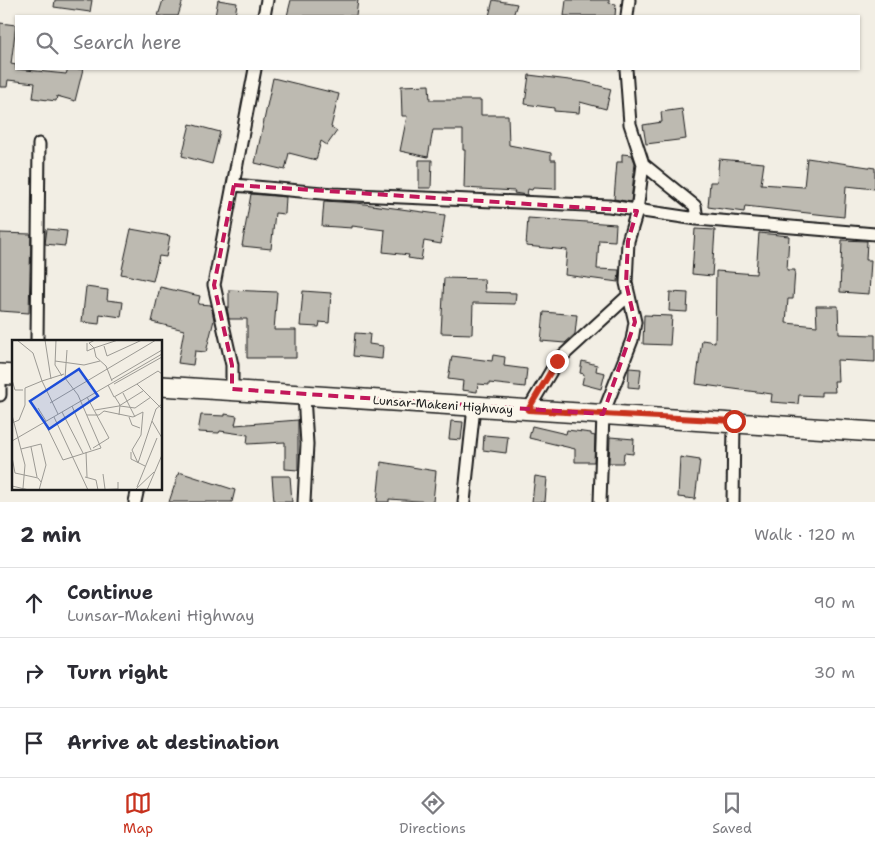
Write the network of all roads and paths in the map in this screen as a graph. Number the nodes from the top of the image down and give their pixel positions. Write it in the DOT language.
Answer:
graph roads {
  1 [pos="267,0"];
  2 [pos="629,0"];
  3 [pos="264,15"];
  4 [pos="627,15"];
  5 [pos="255,70"];
  6 [pos="626,70"];
  7 [pos="38,144"];
  8 [pos="642,164"];
  9 [pos="234,185"];
  10 [pos="637,210"];
  11 [pos="697,219"];
  12 [pos="875,234"];
  13 [pos="629,295"];
  14 [pos="37,340"];
  15 [pos="0,374"];
  16 [pos="162,386"];
  17 [pos="232,389"];
  18 [pos="0,395"];
  19 [pos="304,396"];
  20 [pos="474,407"];
  21 [pos="528,410"];
  22 [pos="603,414"];
  23 [pos="734,421"];
  24 [pos="875,432"];
  25 [pos="304,502"];
  26 [pos="464,502"];
  27 [pos="600,502"];
  28 [pos="733,502"];
  1 -- 3 [label="street"];
  2 -- 4 [label="street"];
  5 -- 9 [label="street"];
  6 -- 8 [label="street"];
  7 -- 14 [label="street"];
  8 -- 10 [label="street"];
  8 -- 11 [label="street"];
  9 -- 10 [label="street"];
  9 -- 17 [label="street"];
  10 -- 11 [label="street"];
  10 -- 13 [label="street"];
  11 -- 12 [label="street"];
  13 -- 21 [label="street"];
  13 -- 22 [label="street"];
  15 -- 18 [label="street"];
  16 -- 17 [label="main road, Lunsar-Makeni Highway"];
  17 -- 19 [label="main road, Lunsar-Makeni Highway"];
  19 -- 20 [label="main road, Lunsar-Makeni Highway"];
  19 -- 25 [label="street"];
  20 -- 21 [label="main road, Lunsar-Makeni Highway"];
  20 -- 26 [label="street"];
  21 -- 22 [label="main road, Lunsar-Makeni Highway"];
  22 -- 23 [label="main road, Lunsar-Makeni Highway"];
  22 -- 27 [label="street"];
  23 -- 24 [label="main road, Lunsar-Makeni Highway"];
  23 -- 28 [label="street"];
}
